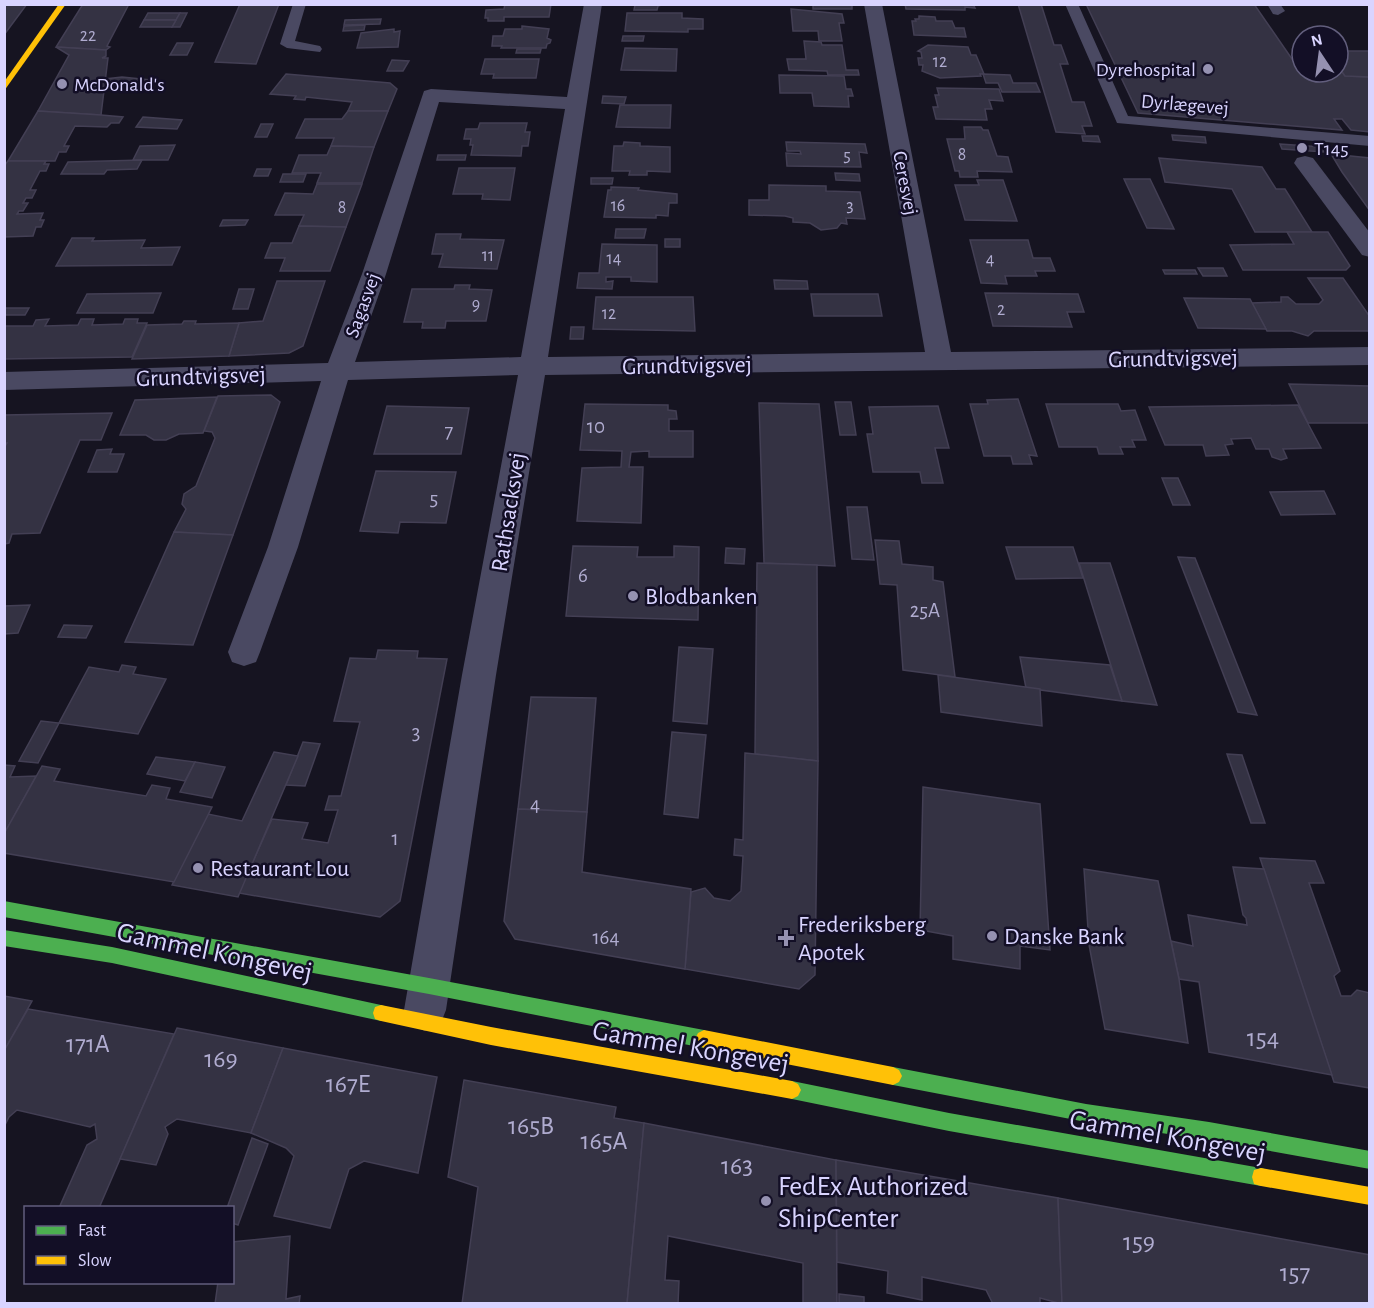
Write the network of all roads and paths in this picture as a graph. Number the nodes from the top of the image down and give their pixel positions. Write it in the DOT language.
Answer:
graph roads {
  1 [pos="63,4"];
  2 [pos="300,4"];
  3 [pos="592,4"];
  4 [pos="873,4"];
  5 [pos="1071,4"];
  6 [pos="315,49"];
  7 [pos="5,89"];
  8 [pos="576,104"];
  9 [pos="1370,141"];
  10 [pos="1305,163"];
  11 [pos="1370,250"];
  12 [pos="1370,356"];
  13 [pos="940,361"];
  14 [pos="532,366"];
  15 [pos="338,371"];
  16 [pos="4,381"];
  17 [pos="243,652"];
  18 [pos="4,909"];
  19 [pos="4,938"];
  20 [pos="426,1003"];
  21 [pos="1370,1160"];
  22 [pos="1370,1196"];
  1 -- 7 [label="street"];
  2 -- 6 [label="lane"];
  3 -- 8 [label="street, Rathsacksvej"];
  4 -- 13 [label="street, Ceresvej"];
  5 -- 9 [label="lane, Dyrlægevej"];
  8 -- 14 [label="street, Rathsacksvej"];
  8 -- 15 [label="street, Sagasvej"];
  10 -- 11 [label="street"];
  12 -- 13 [label="street, Grundtvigsvej"];
  13 -- 14 [label="street, Grundtvigsvej"];
  14 -- 15 [label="street, Grundtvigsvej"];
  14 -- 20 [label="street, Rathsacksvej"];
  15 -- 16 [label="street, Grundtvigsvej"];
  15 -- 17 [label="street, Sagasvej"];
  18 -- 20 [label="street, Gammel Kongevej"];
  19 -- 20 [label="street, Gammel Kongevej"];
  20 -- 21 [label="street, Gammel Kongevej"];
  20 -- 22 [label="street, Gammel Kongevej"];
}
